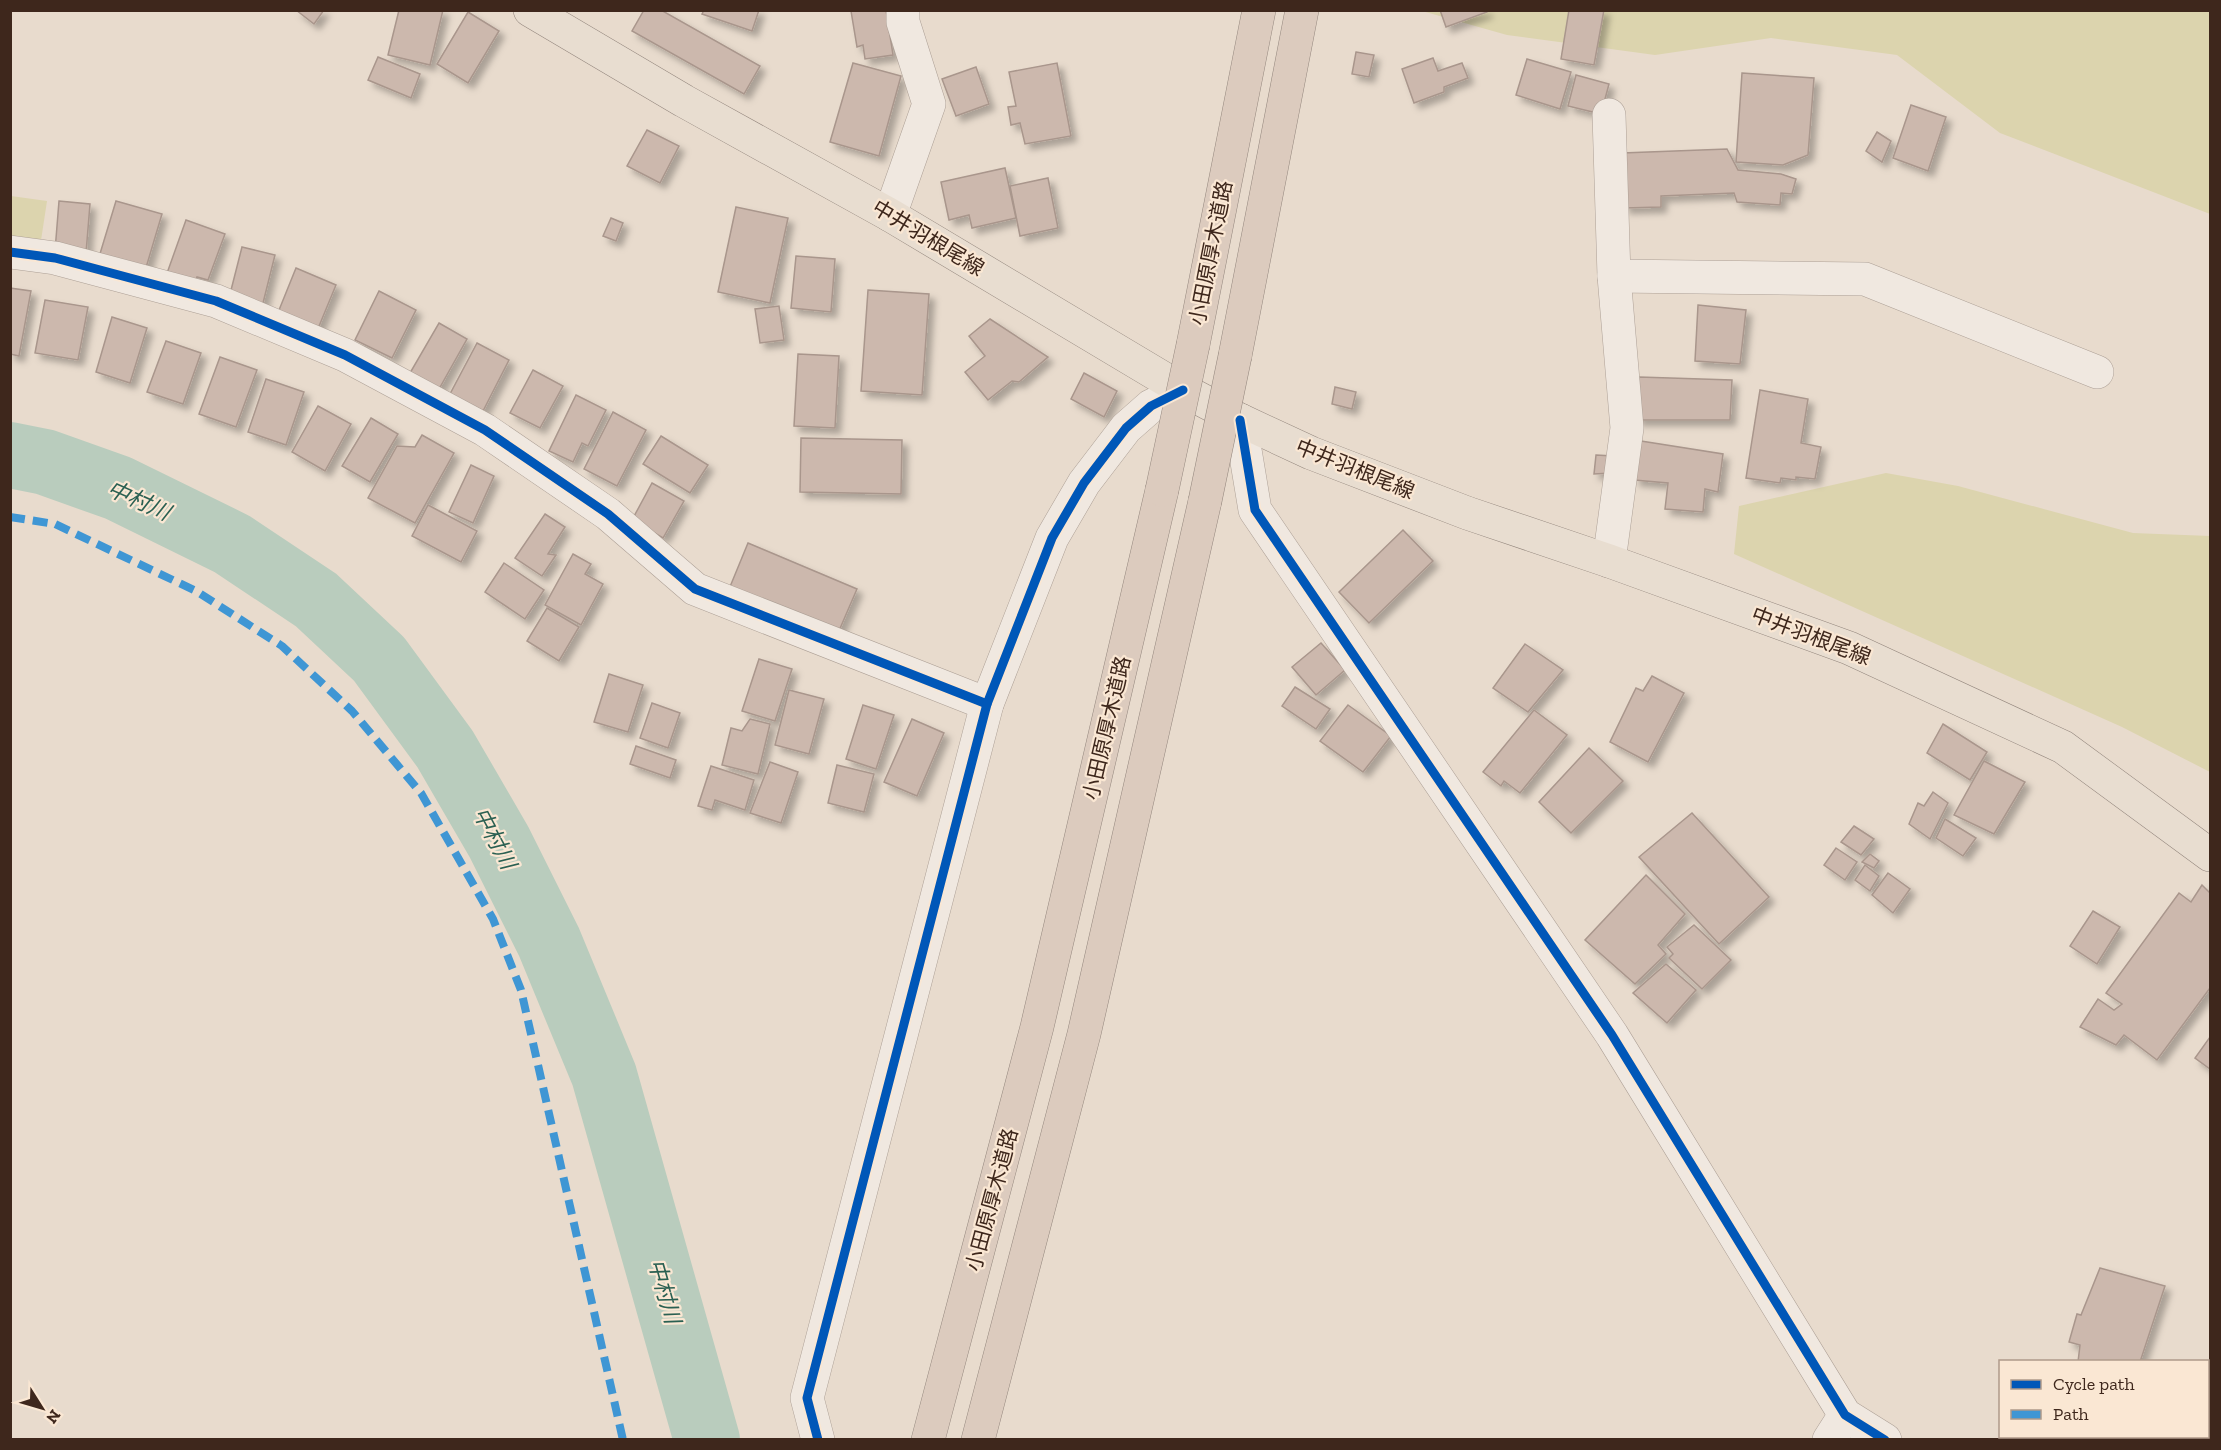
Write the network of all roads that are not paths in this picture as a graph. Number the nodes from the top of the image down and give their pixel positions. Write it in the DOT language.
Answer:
graph roads {
  1 [pos="530,10"];
  2 [pos="903,10"];
  3 [pos="1258,10"];
  4 [pos="1302,10"];
  5 [pos="1609,115"];
  6 [pos="890,215"];
  7 [pos="10,252"];
  8 [pos="1614,276"];
  9 [pos="2097,372"];
  10 [pos="1183,390"];
  11 [pos="1240,420"];
  12 [pos="1609,561"];
  13 [pos="987,704"];
  14 [pos="2211,855"];
  15 [pos="1837,1427"];
  16 [pos="818,1440"];
  17 [pos="928,1440"];
  18 [pos="978,1440"];
  19 [pos="1885,1440"];
  1 -- 6 [label="main road, 中井羽根尾線"];
  2 -- 6 [label="street"];
  3 -- 17 [label="highway, 小田原厚木道路, bridge"];
  4 -- 18 [label="highway, 小田原厚木道路, bridge"];
  5 -- 8 [label="street"];
  6 -- 10 [label="main road, 中井羽根尾線"];
  7 -- 13 [label="street"];
  8 -- 9 [label="street"];
  8 -- 12 [label="street"];
  10 -- 11 [label="main road, 中井羽根尾線"];
  10 -- 13 [label="street"];
  11 -- 12 [label="main road, 中井羽根尾線"];
  11 -- 15 [label="street"];
  12 -- 14 [label="main road, 中井羽根尾線"];
  13 -- 16 [label="street"];
  15 -- 19 [label="street"];
}
